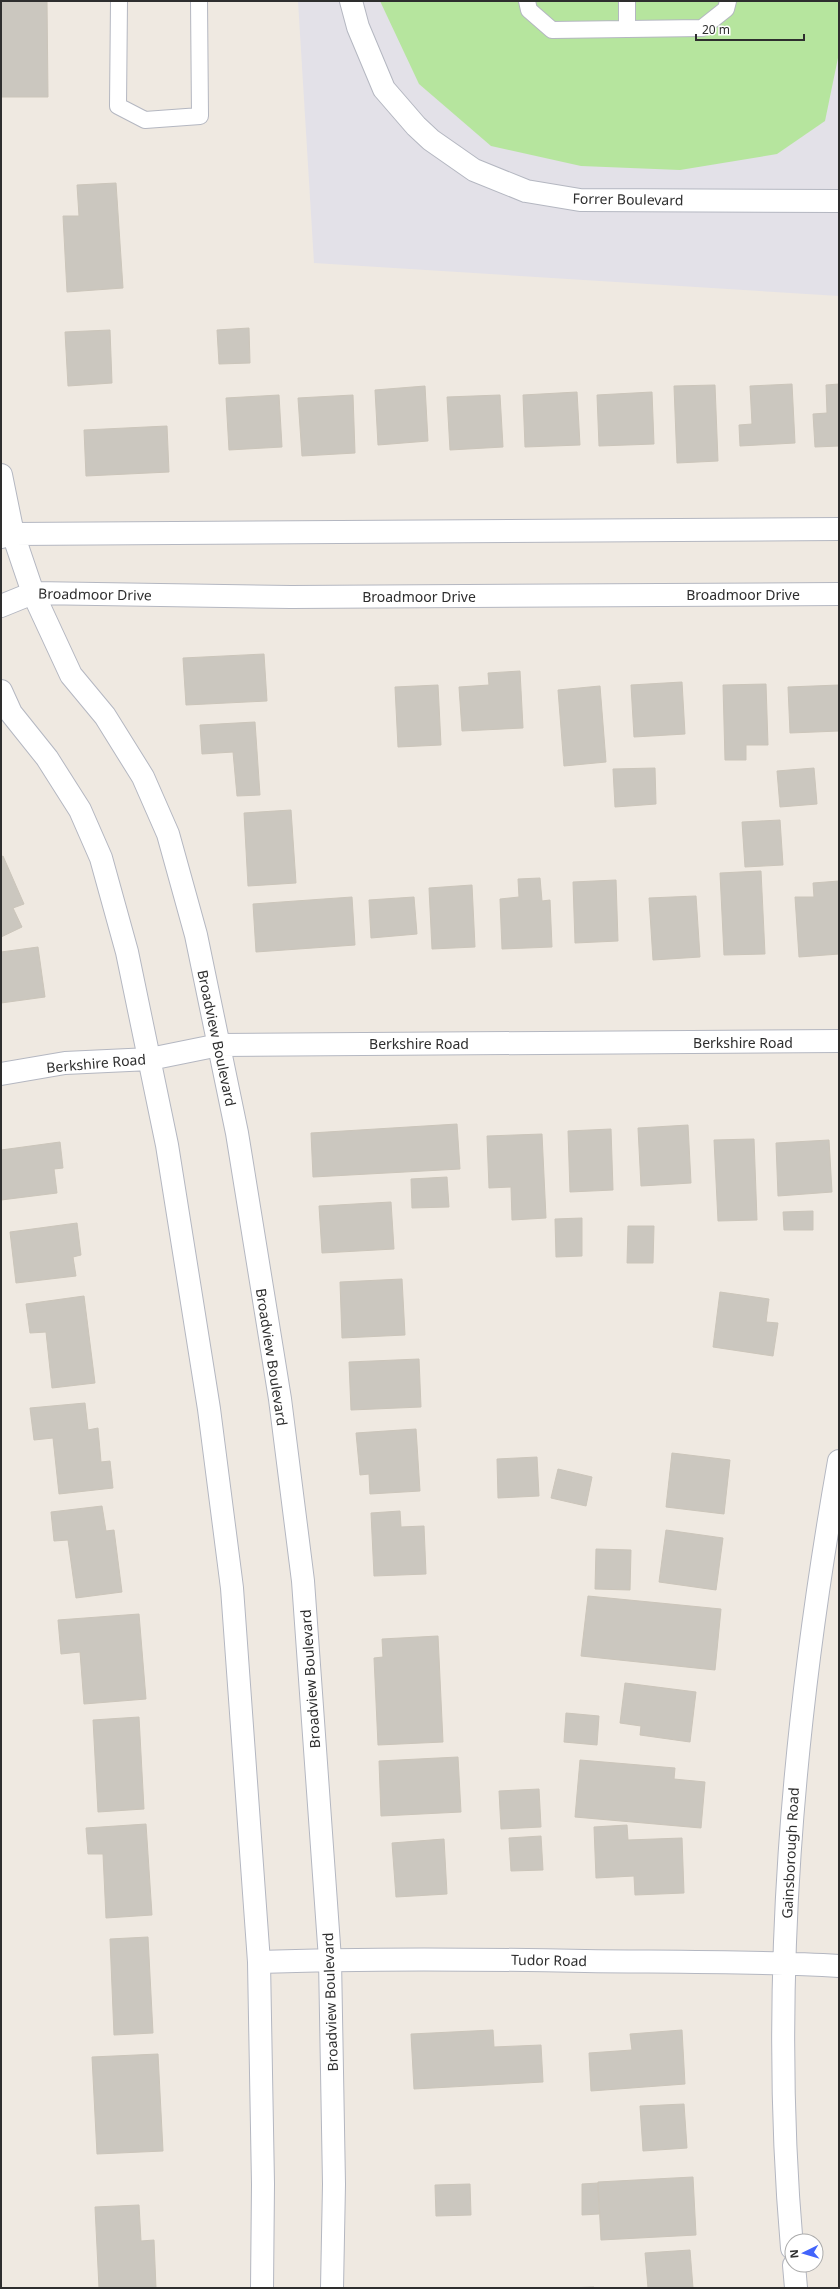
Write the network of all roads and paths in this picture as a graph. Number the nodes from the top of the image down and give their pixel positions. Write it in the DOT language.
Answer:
graph roads {
  1 [pos="119,1"];
  2 [pos="199,1"];
  3 [pos="351,1"];
  4 [pos="527,1"];
  5 [pos="628,1"];
  6 [pos="728,1"];
  7 [pos="627,29"];
  8 [pos="839,201"];
  9 [pos="1,475"];
  10 [pos="839,529"];
  11 [pos="7,535"];
  12 [pos="33,593"];
  13 [pos="839,594"];
  14 [pos="1,606"];
  15 [pos="1,691"];
  16 [pos="839,1041"];
  17 [pos="220,1045"];
  18 [pos="150,1059"];
  19 [pos="1,1074"];
  20 [pos="839,1461"];
  21 [pos="836,1500"];
  22 [pos="330,1960"];
  23 [pos="259,1962"];
  24 [pos="783,1963"];
  25 [pos="839,1966"];
  26 [pos="791,2233"];
  27 [pos="795,2273"];
  28 [pos="262,2288"];
  29 [pos="332,2288"];
  30 [pos="796,2288"];
  1 -- 2 [label="lane"];
  3 -- 8 [label="street, Forrer Boulevard"];
  4 -- 7 [label="lane"];
  5 -- 7 [label="lane"];
  6 -- 7 [label="lane"];
  9 -- 11 [label="street, Broadview Boulevard"];
  10 -- 11 [label="street"];
  11 -- 12 [label="street, Broadview Boulevard"];
  12 -- 13 [label="street, Broadmoor Drive"];
  12 -- 14 [label="street, Broadmoor Drive"];
  12 -- 17 [label="street, Broadview Boulevard"];
  15 -- 18 [label="street"];
  16 -- 17 [label="street, Berkshire Road"];
  17 -- 18 [label="street, Berkshire Road"];
  17 -- 22 [label="street, Broadview Boulevard"];
  18 -- 19 [label="street, Berkshire Road"];
  18 -- 23 [label="street"];
  20 -- 21 [label="street, Gainsborough Road"];
  21 -- 24 [label="street, Gainsborough Road"];
  22 -- 23 [label="street, Tudor Road"];
  22 -- 24 [label="street, Tudor Road"];
  22 -- 29 [label="street, Broadview Boulevard"];
  23 -- 28 [label="street"];
  24 -- 25 [label="street, Tudor Road"];
  24 -- 26 [label="street, Gainsborough Road"];
  27 -- 30 [label="street"];
}
